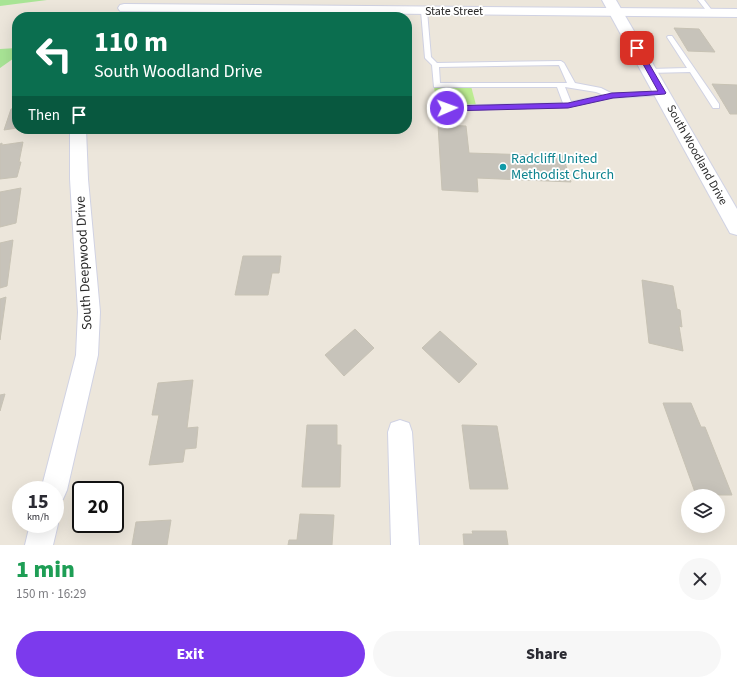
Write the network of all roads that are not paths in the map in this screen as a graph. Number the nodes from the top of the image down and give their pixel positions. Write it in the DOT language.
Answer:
graph roads {
  1 [pos="701,0"];
  2 [pos="613,6"];
  3 [pos="124,8"];
  4 [pos="424,11"];
  5 [pos="711,13"];
  6 [pos="737,13"];
  7 [pos="670,37"];
  8 [pos="435,65"];
  9 [pos="692,70"];
  10 [pos="650,71"];
  11 [pos="560,85"];
  12 [pos="572,85"];
  13 [pos="662,93"];
  14 [pos="612,96"];
  15 [pos="568,105"];
  16 [pos="716,106"];
  17 [pos="447,108"];
  18 [pos="78,134"];
  19 [pos="735,221"];
  20 [pos="400,432"];
  21 [pos="56,481"];
  22 [pos="42,533"];
  23 [pos="39,545"];
  24 [pos="405,545"];
  1 -- 5 [label="lane"];
  2 -- 4 [label="street, State Street"];
  2 -- 5 [label="street, State Street"];
  2 -- 10 [label="street, South Woodland Drive"];
  3 -- 4 [label="street, State Street"];
  4 -- 8 [label="lane"];
  5 -- 6 [label="street, State Street"];
  7 -- 9 [label="lane"];
  8 -- 11 [label="lane"];
  8 -- 12 [label="lane"];
  9 -- 10 [label="lane"];
  9 -- 16 [label="lane"];
  10 -- 13 [label="street, South Woodland Drive"];
  11 -- 12 [label="lane"];
  11 -- 15 [label="lane"];
  12 -- 14 [label="lane"];
  13 -- 14 [label="lane"];
  13 -- 19 [label="street, South Woodland Drive"];
  14 -- 15 [label="lane"];
  15 -- 17 [label="lane"];
  18 -- 21 [label="street, South Deepwood Drive"];
  20 -- 24 [label="street"];
  22 -- 23 [label="street"];
}
